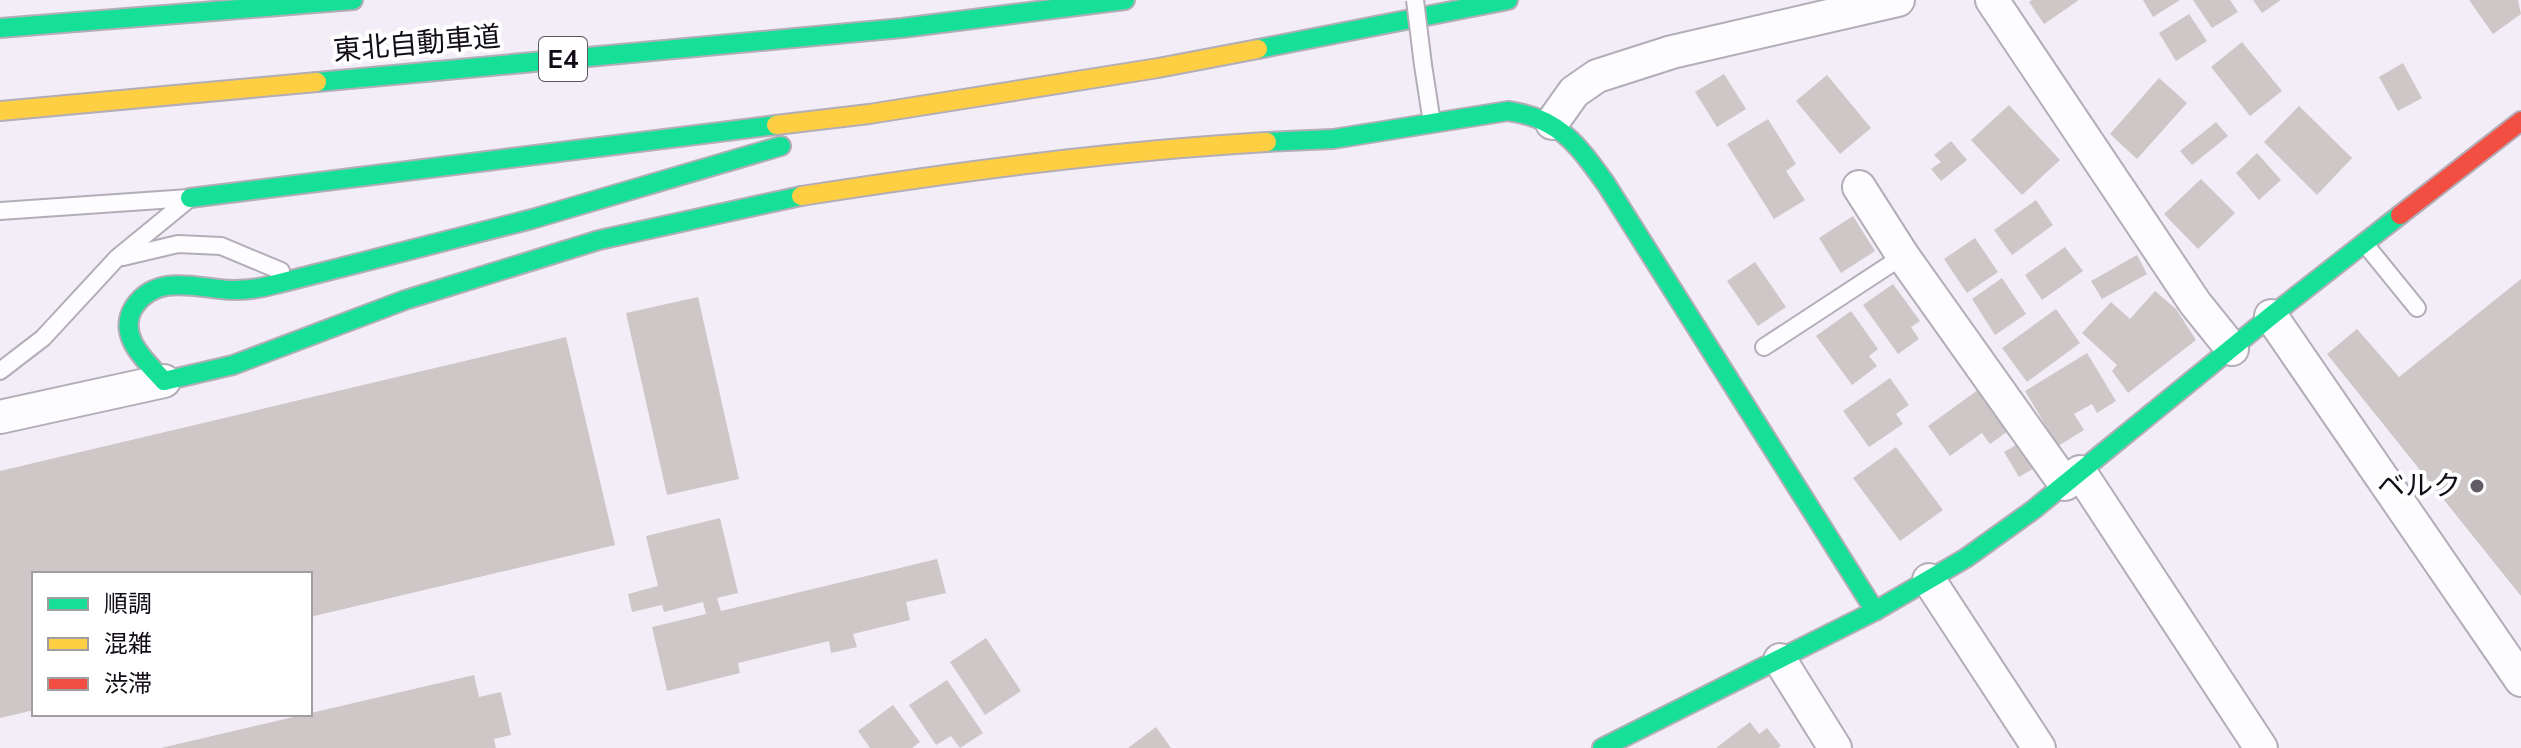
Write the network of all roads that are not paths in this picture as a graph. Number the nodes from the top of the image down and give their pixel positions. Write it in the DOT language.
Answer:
graph roads {
  1 [pos="353,0"];
  2 [pos="1125,0"];
  3 [pos="1415,0"];
  4 [pos="1508,0"];
  5 [pos="1898,0"];
  6 [pos="1992,0"];
  7 [pos="0,28"];
  8 [pos="0,111"];
  9 [pos="869,114"];
  10 [pos="2521,121"];
  11 [pos="1552,123"];
  12 [pos="1432,124"];
  13 [pos="1859,187"];
  14 [pos="190,198"];
  15 [pos="0,211"];
  16 [pos="2364,243"];
  17 [pos="1903,256"];
  18 [pos="117,258"];
  19 [pos="301,278"];
  20 [pos="2417,308"];
  21 [pos="2271,316"];
  22 [pos="1764,347"];
  23 [pos="2232,349"];
  24 [pos="0,371"];
  25 [pos="164,381"];
  26 [pos="0,417"];
  27 [pos="2073,478"];
  28 [pos="1929,580"];
  29 [pos="1875,611"];
  30 [pos="1780,660"];
  31 [pos="2521,680"];
  32 [pos="1602,748"];
  33 [pos="1835,748"];
  34 [pos="2039,748"];
  35 [pos="2261,748"];
  1 -- 7 [label="main road, 東北自動車道"];
  2 -- 8 [label="main road, 東北自動車道 / E4"];
  3 -- 12 [label="lane, bridge"];
  4 -- 9 [label="main road"];
  5 -- 11 [label="street"];
  6 -- 23 [label="street"];
  9 -- 14 [label="main road"];
  9 -- 19 [label="main road"];
  10 -- 16 [label="main road"];
  11 -- 12 [label="main road"];
  11 -- 29 [label="main road"];
  12 -- 25 [label="main road"];
  13 -- 17 [label="street"];
  14 -- 15 [label="lane"];
  14 -- 18 [label="lane"];
  16 -- 20 [label="lane"];
  16 -- 21 [label="main road"];
  17 -- 22 [label="lane"];
  17 -- 27 [label="street"];
  18 -- 19 [label="lane"];
  18 -- 24 [label="lane"];
  19 -- 25 [label="main road"];
  21 -- 23 [label="main road"];
  21 -- 31 [label="street"];
  23 -- 27 [label="main road"];
  25 -- 26 [label="street"];
  27 -- 28 [label="main road"];
  27 -- 35 [label="street"];
  28 -- 29 [label="main road"];
  28 -- 34 [label="street"];
  29 -- 30 [label="main road"];
  30 -- 32 [label="main road"];
  30 -- 33 [label="street"];
}
